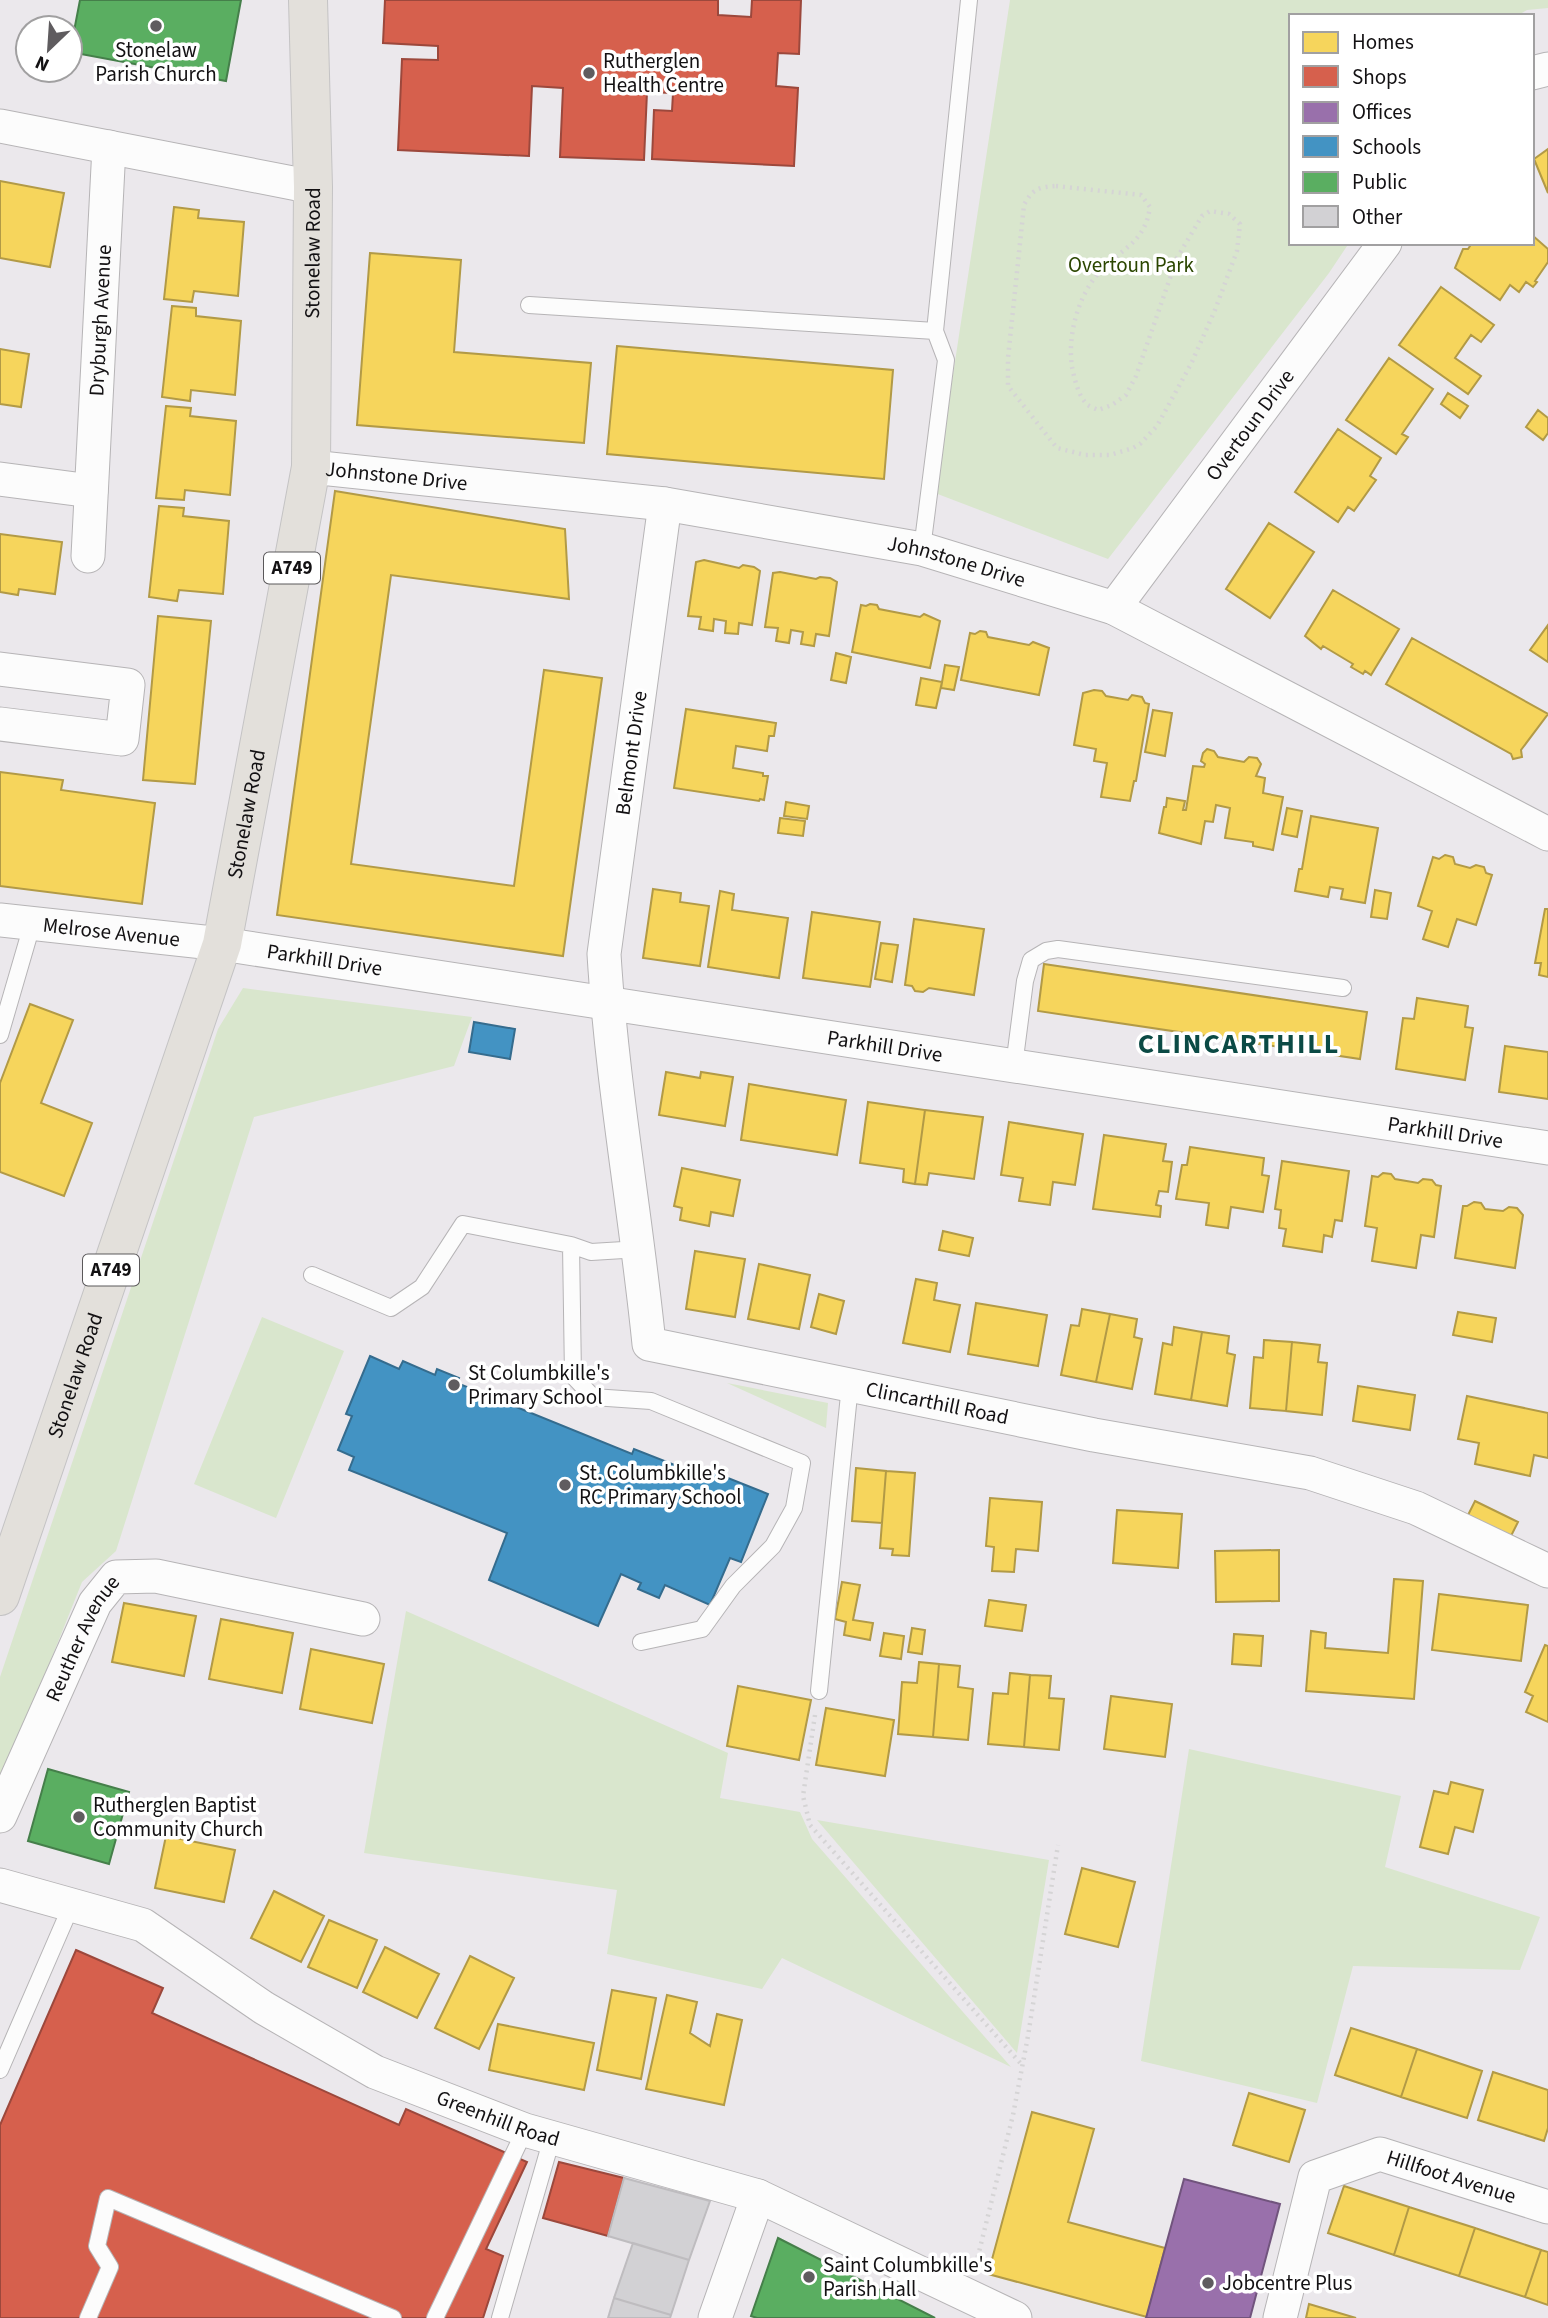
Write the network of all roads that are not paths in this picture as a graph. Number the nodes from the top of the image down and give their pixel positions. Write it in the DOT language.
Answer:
graph roads {
  1 [pos="308,0"];
  2 [pos="969,0"];
  3 [pos="0,126"];
  4 [pos="109,148"];
  5 [pos="313,187"];
  6 [pos="1384,245"];
  7 [pos="529,305"];
  8 [pos="935,331"];
  9 [pos="311,467"];
  10 [pos="0,479"];
  11 [pos="91,491"];
  12 [pos="664,504"];
  13 [pos="922,549"];
  14 [pos="88,556"];
  15 [pos="1114,608"];
  16 [pos="0,668"];
  17 [pos="0,724"];
  18 [pos="1548,834"];
  19 [pos="0,920"];
  20 [pos="32,925"];
  21 [pos="222,944"];
  22 [pos="1343,988"];
  23 [pos="607,1003"];
  24 [pos="0,1035"];
  25 [pos="1014,1066"];
  26 [pos="1548,1148"];
  27 [pos="571,1245"];
  28 [pos="640,1249"];
  29 [pos="312,1275"];
  30 [pos="850,1385"];
  31 [pos="1548,1571"];
  32 [pos="0,1596"];
  33 [pos="363,1619"];
  34 [pos="641,1642"];
  35 [pos="819,1691"];
  36 [pos="0,1816"];
  37 [pos="0,1885"];
  38 [pos="72,1904"];
  39 [pos="0,2070"];
  40 [pos="538,2134"];
  41 [pos="758,2196"];
  42 [pos="1548,2207"];
  43 [pos="88,2318"];
  44 [pos="393,2318"];
  45 [pos="435,2318"];
  46 [pos="500,2318"];
  47 [pos="715,2318"];
  48 [pos="1015,2318"];
  49 [pos="1280,2318"];
  1 -- 5 [label="main road, Stonelaw Road / A749"];
  2 -- 8 [label="lane"];
  3 -- 4 [label="street"];
  4 -- 5 [label="street"];
  4 -- 11 [label="street, Dryburgh Avenue"];
  5 -- 9 [label="main road, Stonelaw Road / A749"];
  6 -- 15 [label="street, Overtoun Drive"];
  7 -- 8 [label="lane"];
  8 -- 13 [label="lane"];
  9 -- 12 [label="street, Johnstone Drive"];
  9 -- 21 [label="main road, Stonelaw Road / A749"];
  10 -- 11 [label="street"];
  11 -- 14 [label="street, Dryburgh Avenue"];
  12 -- 13 [label="street, Johnstone Drive"];
  12 -- 23 [label="street, Belmont Drive"];
  13 -- 15 [label="street, Johnstone Drive"];
  15 -- 18 [label="street, Johnstone Drive"];
  16 -- 17 [label="street"];
  19 -- 20 [label="street, Melrose Avenue"];
  20 -- 21 [label="street, Melrose Avenue"];
  20 -- 24 [label="lane"];
  21 -- 23 [label="street, Parkhill Drive"];
  21 -- 32 [label="main road, Stonelaw Road / A749"];
  22 -- 25 [label="lane"];
  23 -- 25 [label="street, Parkhill Drive"];
  23 -- 28 [label="street, Clincarthill Road"];
  25 -- 26 [label="street, Parkhill Drive"];
  27 -- 28 [label="lane"];
  27 -- 29 [label="lane"];
  27 -- 34 [label="lane"];
  28 -- 30 [label="street, Clincarthill Road"];
  30 -- 31 [label="street, Clincarthill Road"];
  30 -- 35 [label="lane"];
  33 -- 36 [label="street, Reuther Avenue"];
  37 -- 38 [label="street, Greenhill Road"];
  38 -- 39 [label="lane"];
  38 -- 40 [label="street, Greenhill Road"];
  40 -- 41 [label="street, Greenhill Road"];
  40 -- 45 [label="lane"];
  40 -- 46 [label="lane"];
  41 -- 47 [label="street"];
  41 -- 48 [label="street, Greenhill Road"];
  42 -- 49 [label="street, Hillfoot Avenue"];
  43 -- 44 [label="lane"];
}
